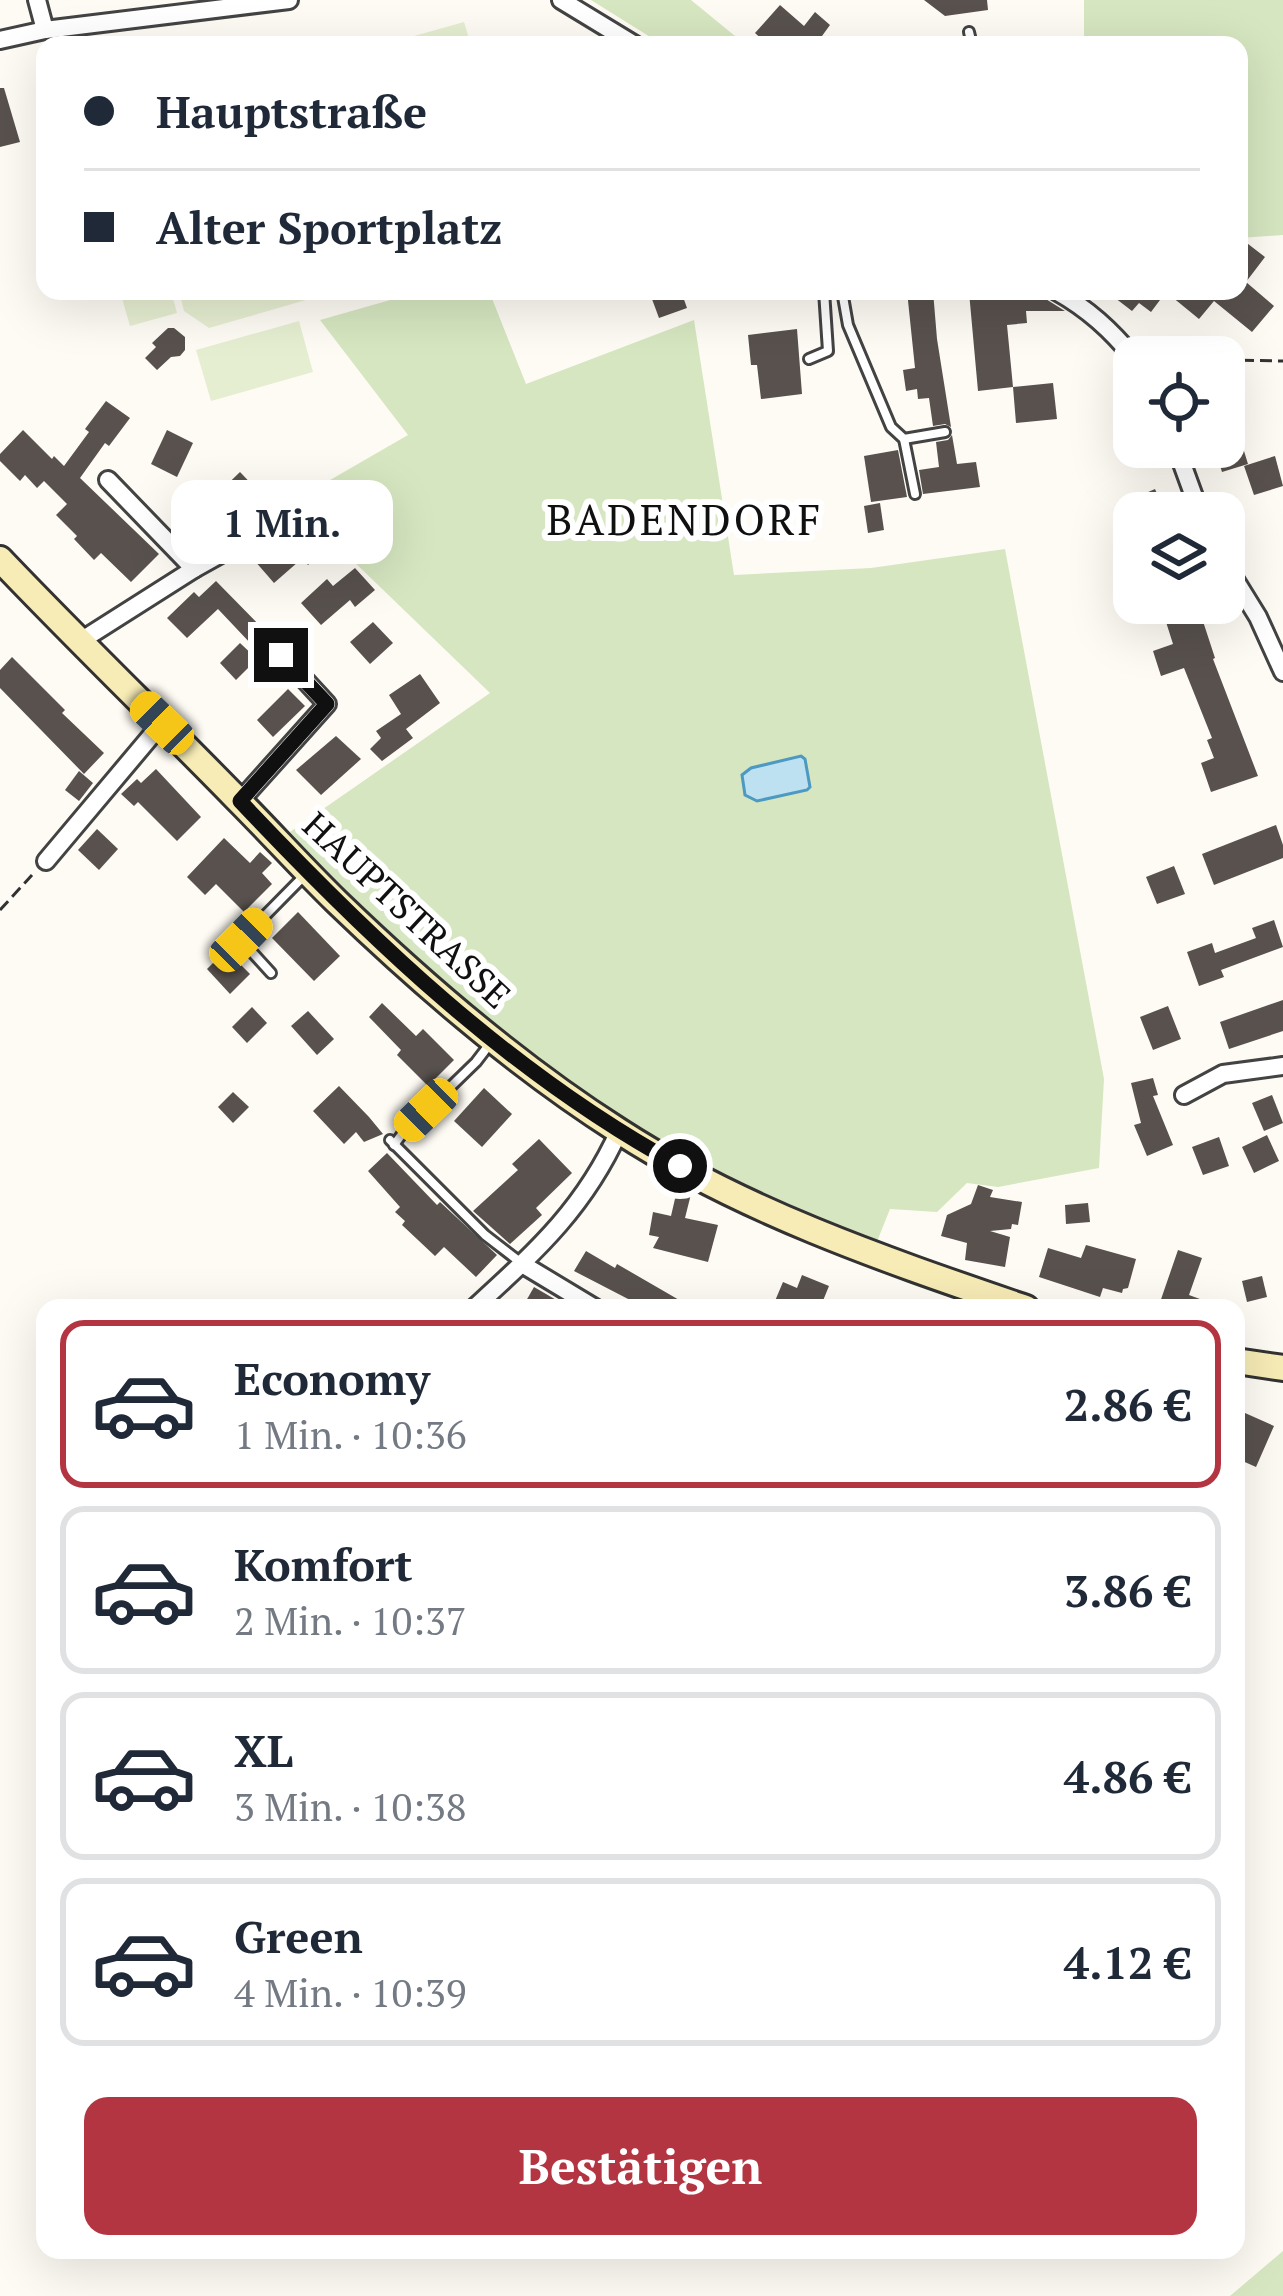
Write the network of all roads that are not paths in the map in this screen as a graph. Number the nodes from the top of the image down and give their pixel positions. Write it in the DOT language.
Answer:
graph roads {
  1 [pos="37,0"];
  2 [pos="290,0"];
  3 [pos="566,1"];
  4 [pos="211,4"];
  5 [pos="45,30"];
  6 [pos="969,32"];
  7 [pos="621,36"];
  8 [pos="970,36"];
  9 [pos="0,40"];
  10 [pos="825,300"];
  11 [pos="844,300"];
  12 [pos="1072,300"];
  13 [pos="1116,336"];
  14 [pos="809,359"];
  15 [pos="945,432"];
  16 [pos="904,439"];
  17 [pos="108,480"];
  18 [pos="915,494"];
  19 [pos="296,512"];
  20 [pos="0,559"];
  21 [pos="194,569"];
  22 [pos="1245,596"];
  23 [pos="79,642"];
  24 [pos="281,655"];
  25 [pos="1283,672"];
  26 [pos="162,723"];
  27 [pos="240,801"];
  28 [pos="46,861"];
  29 [pos="308,872"];
  30 [pos="271,973"];
  31 [pos="493,1039"];
  32 [pos="1283,1066"];
  33 [pos="1184,1096"];
  34 [pos="619,1131"];
  35 [pos="522,1264"];
  36 [pos="484,1299"];
  37 [pos="580,1299"];
  38 [pos="1000,1299"];
  39 [pos="1245,1362"];
  40 [pos="1283,1368"];
  1 -- 5 [label="street"];
  2 -- 4 [label="street"];
  3 -- 7 [label="street"];
  4 -- 5 [label="street"];
  5 -- 9 [label="street"];
  6 -- 8 [label="lane"];
  10 -- 14 [label="lane"];
  11 -- 16 [label="lane"];
  12 -- 13 [label="street"];
  15 -- 16 [label="lane"];
  16 -- 18 [label="lane"];
  17 -- 21 [label="street"];
  19 -- 21 [label="street"];
  20 -- 23 [label="main road, HAUPTSTRASSE"];
  21 -- 23 [label="street"];
  22 -- 25 [label="street"];
  23 -- 26 [label="main road, HAUPTSTRASSE"];
  24 -- 27 [label="street"];
  26 -- 27 [label="main road, HAUPTSTRASSE"];
  26 -- 28 [label="street"];
  27 -- 29 [label="main road, HAUPTSTRASSE"];
  29 -- 30 [label="lane"];
  29 -- 31 [label="main road, HAUPTSTRASSE"];
  31 -- 34 [label="main road, HAUPTSTRASSE"];
  31 -- 35 [label="lane"];
  32 -- 33 [label="street"];
  34 -- 35 [label="street"];
  34 -- 38 [label="main road, HAUPTSTRASSE"];
  35 -- 36 [label="street"];
  35 -- 37 [label="street"];
  39 -- 40 [label="main road"];
}
